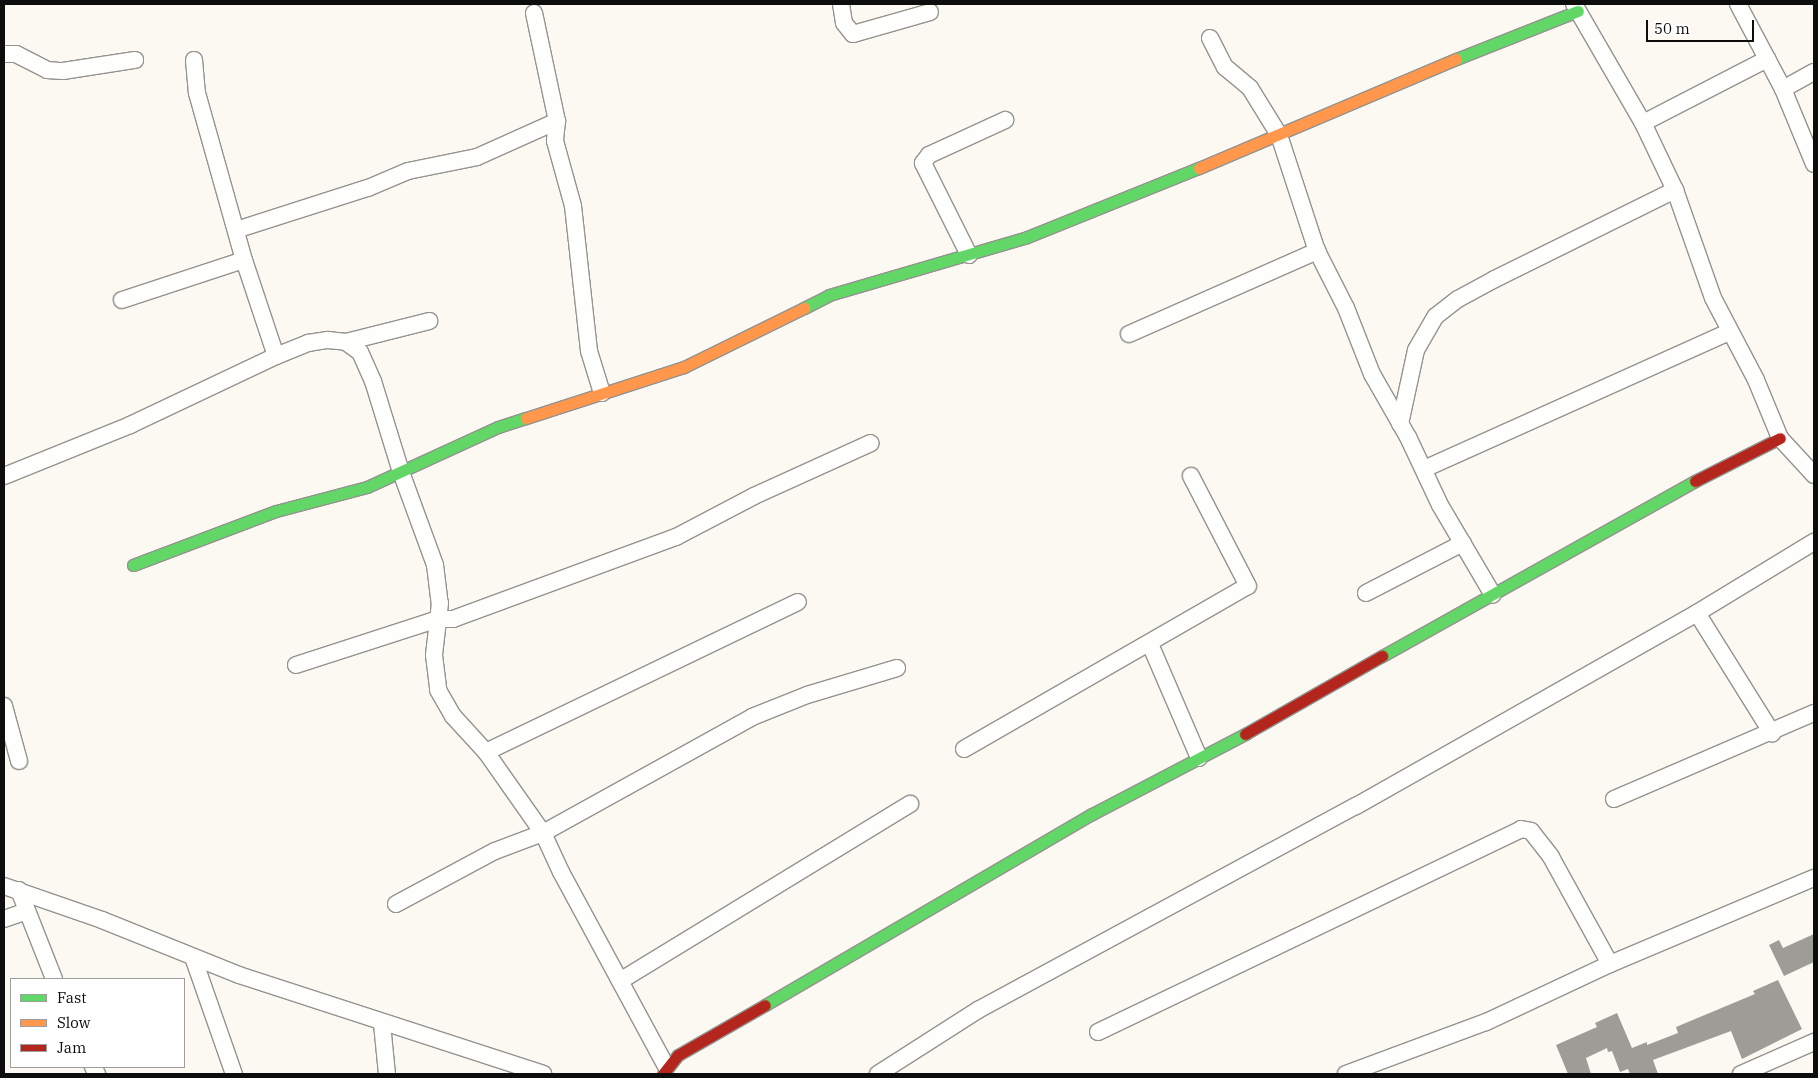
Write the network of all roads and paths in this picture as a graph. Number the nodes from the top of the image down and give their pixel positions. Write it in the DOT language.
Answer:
graph roads {
  1 [pos="841,4"];
  2 [pos="1738,4"];
  3 [pos="1576,8"];
  4 [pos="930,12"];
  5 [pos="534,13"];
  6 [pos="1210,38"];
  7 [pos="4,54"];
  8 [pos="1767,59"];
  9 [pos="135,60"];
  10 [pos="194,60"];
  11 [pos="1814,72"];
  12 [pos="1783,89"];
  13 [pos="1005,120"];
  14 [pos="557,121"];
  15 [pos="1643,123"];
  16 [pos="1279,135"];
  17 [pos="1814,164"];
  18 [pos="1675,190"];
  19 [pos="236,230"];
  20 [pos="1317,251"];
  21 [pos="970,255"];
  22 [pos="244,260"];
  23 [pos="122,300"];
  24 [pos="429,321"];
  25 [pos="1729,332"];
  26 [pos="1129,334"];
  27 [pos="346,342"];
  28 [pos="276,356"];
  29 [pos="602,393"];
  30 [pos="1400,424"];
  31 [pos="1780,438"];
  32 [pos="871,443"];
  33 [pos="1424,469"];
  34 [pos="401,472"];
  35 [pos="1814,475"];
  36 [pos="4,476"];
  37 [pos="1191,476"];
  38 [pos="1814,542"];
  39 [pos="1463,543"];
  40 [pos="133,565"];
  41 [pos="1366,592"];
  42 [pos="1493,596"];
  43 [pos="798,602"];
  44 [pos="1697,613"];
  45 [pos="438,619"];
  46 [pos="1150,644"];
  47 [pos="296,665"];
  48 [pos="897,668"];
  49 [pos="4,706"];
  50 [pos="1814,713"];
  51 [pos="1772,733"];
  52 [pos="964,749"];
  53 [pos="486,752"];
  54 [pos="1199,758"];
  55 [pos="19,761"];
  56 [pos="1614,800"];
  57 [pos="910,804"];
  58 [pos="543,833"];
  59 [pos="1814,878"];
  60 [pos="11,888"];
  61 [pos="396,904"];
  62 [pos="27,911"];
  63 [pos="4,919"];
  64 [pos="192,957"];
  65 [pos="1610,964"];
  66 [pos="54,978"];
  67 [pos="620,982"];
  68 [pos="382,1024"];
  69 [pos="1098,1032"];
  70 [pos="1814,1042"];
  71 [pos="664,1070"];
  72 [pos="234,1074"];
  73 [pos="388,1074"];
  74 [pos="543,1074"];
  75 [pos="878,1074"];
  76 [pos="1346,1074"];
  77 [pos="1741,1074"];
  1 -- 4 [label="street"];
  2 -- 8 [label="street"];
  3 -- 15 [label="street"];
  3 -- 16 [label="street"];
  5 -- 14 [label="street"];
  6 -- 16 [label="street"];
  7 -- 9 [label="street"];
  8 -- 12 [label="street"];
  8 -- 15 [label="street"];
  10 -- 19 [label="street"];
  11 -- 12 [label="street"];
  12 -- 17 [label="street"];
  13 -- 21 [label="street"];
  14 -- 19 [label="street"];
  14 -- 29 [label="street"];
  15 -- 18 [label="street"];
  16 -- 20 [label="street"];
  16 -- 21 [label="street"];
  18 -- 25 [label="street"];
  18 -- 30 [label="street"];
  19 -- 22 [label="street"];
  20 -- 26 [label="street"];
  20 -- 30 [label="street"];
  21 -- 29 [label="street"];
  22 -- 23 [label="street"];
  22 -- 28 [label="street"];
  24 -- 27 [label="street"];
  25 -- 31 [label="street"];
  25 -- 33 [label="street"];
  27 -- 28 [label="street"];
  27 -- 34 [label="street"];
  28 -- 36 [label="street"];
  29 -- 34 [label="street"];
  30 -- 33 [label="street"];
  31 -- 35 [label="street"];
  31 -- 42 [label="street"];
  32 -- 45 [label="street"];
  33 -- 39 [label="street"];
  34 -- 40 [label="street"];
  34 -- 45 [label="street"];
  37 -- 46 [label="street"];
  38 -- 44 [label="street"];
  39 -- 41 [label="street"];
  39 -- 42 [label="street"];
  42 -- 54 [label="street"];
  43 -- 53 [label="street"];
  44 -- 51 [label="street"];
  44 -- 75 [label="street"];
  45 -- 47 [label="street"];
  45 -- 53 [label="street"];
  46 -- 52 [label="street"];
  46 -- 54 [label="street"];
  48 -- 58 [label="street"];
  49 -- 55 [label="street"];
  50 -- 51 [label="street"];
  51 -- 56 [label="street"];
  53 -- 58 [label="street"];
  54 -- 71 [label="street"];
  57 -- 67 [label="street"];
  58 -- 61 [label="street"];
  58 -- 67 [label="street"];
  59 -- 65 [label="street"];
  60 -- 62 [label="street"];
  60 -- 64 [label="street"];
  62 -- 63 [label="street"];
  62 -- 66 [label="street"];
  64 -- 68 [label="street"];
  64 -- 72 [label="street"];
  65 -- 69 [label="street"];
  65 -- 76 [label="street"];
  67 -- 71 [label="street"];
  68 -- 73 [label="street"];
  68 -- 74 [label="street"];
  70 -- 77 [label="street"];
}
